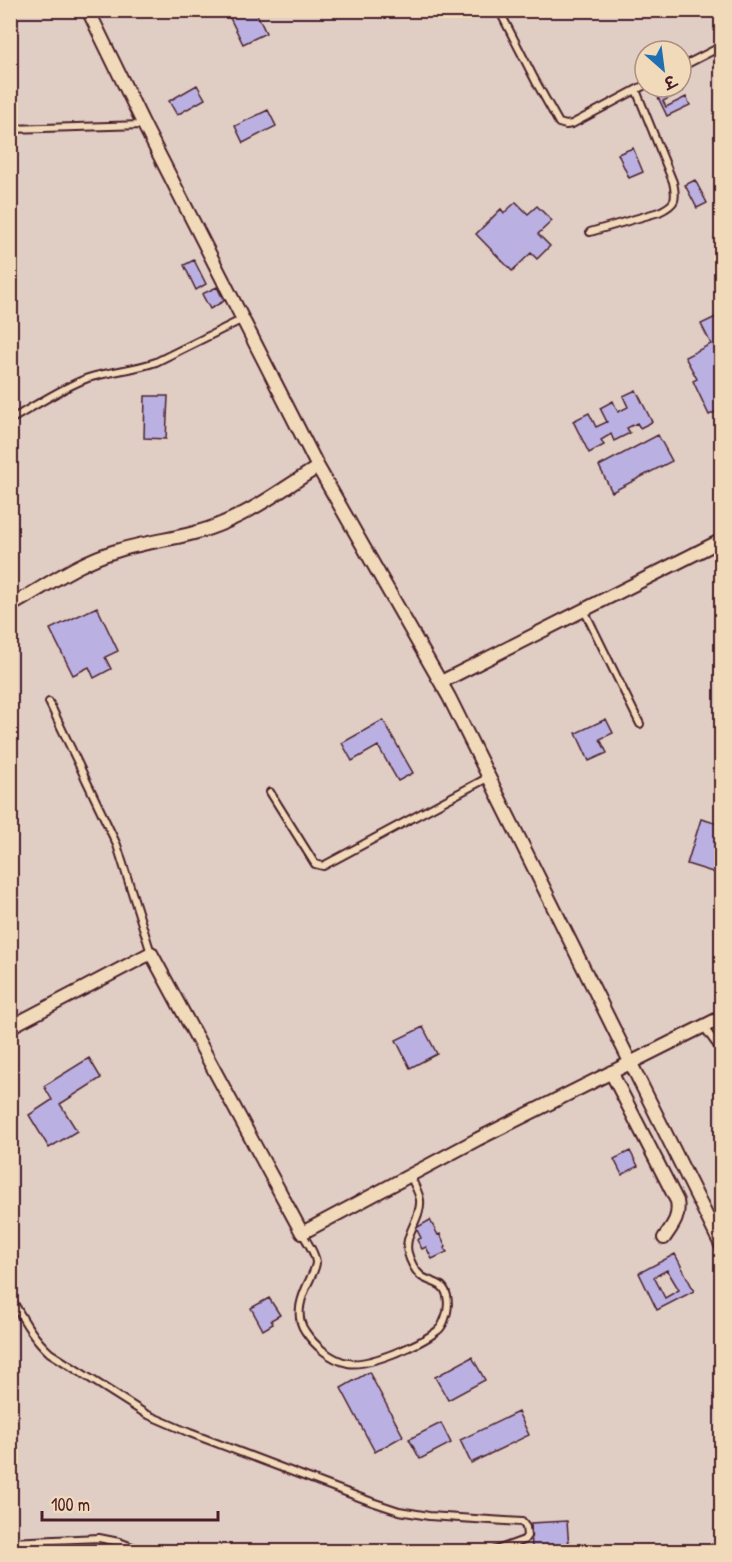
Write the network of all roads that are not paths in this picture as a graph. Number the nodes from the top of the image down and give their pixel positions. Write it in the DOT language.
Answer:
graph roads {
  1 [pos="88,10"];
  2 [pos="499,10"];
  3 [pos="722,46"];
  4 [pos="693,61"];
  5 [pos="633,92"];
  6 [pos="640,99"];
  7 [pos="144,125"];
  8 [pos="10,129"];
  9 [pos="590,232"];
  10 [pos="243,318"];
  11 [pos="10,420"];
  12 [pos="318,467"];
  13 [pos="722,540"];
  14 [pos="10,606"];
  15 [pos="584,610"];
  16 [pos="441,682"];
  17 [pos="49,702"];
  18 [pos="640,724"];
  19 [pos="489,777"];
  20 [pos="270,792"];
  21 [pos="151,953"];
  22 [pos="722,1017"];
  23 [pos="703,1026"];
  24 [pos="10,1028"];
  25 [pos="722,1052"];
  26 [pos="630,1062"];
  27 [pos="611,1072"];
  28 [pos="410,1175"];
  29 [pos="302,1233"];
  30 [pos="664,1238"];
  31 [pos="722,1248"];
  32 [pos="10,1296"];
  33 [pos="10,1542"];
  34 [pos="119,1542"];
  35 [pos="120,1551"];
  36 [pos="145,1551"];
  37 [pos="491,1551"];
  1 -- 7 [label="street"];
  2 -- 5 [label="lane"];
  3 -- 4 [label="lane"];
  6 -- 9 [label="lane"];
  7 -- 8 [label="lane"];
  7 -- 10 [label="street"];
  10 -- 11 [label="lane"];
  10 -- 12 [label="street"];
  12 -- 14 [label="street"];
  12 -- 16 [label="street"];
  13 -- 15 [label="street"];
  15 -- 16 [label="street"];
  15 -- 18 [label="lane"];
  16 -- 19 [label="street"];
  17 -- 21 [label="lane"];
  19 -- 20 [label="lane"];
  19 -- 26 [label="street"];
  21 -- 24 [label="street"];
  21 -- 29 [label="street"];
  22 -- 23 [label="street"];
  23 -- 25 [label="lane"];
  23 -- 26 [label="street"];
  26 -- 27 [label="street"];
  26 -- 31 [label="street"];
  27 -- 28 [label="street"];
  27 -- 30 [label="street"];
  28 -- 29 [label="street"];
  28 -- 29 [label="lane"];
  32 -- 37 [label="lane"];
  33 -- 34 [label="lane"];
  34 -- 35 [label="lane"];
  34 -- 36 [label="lane"];
}
